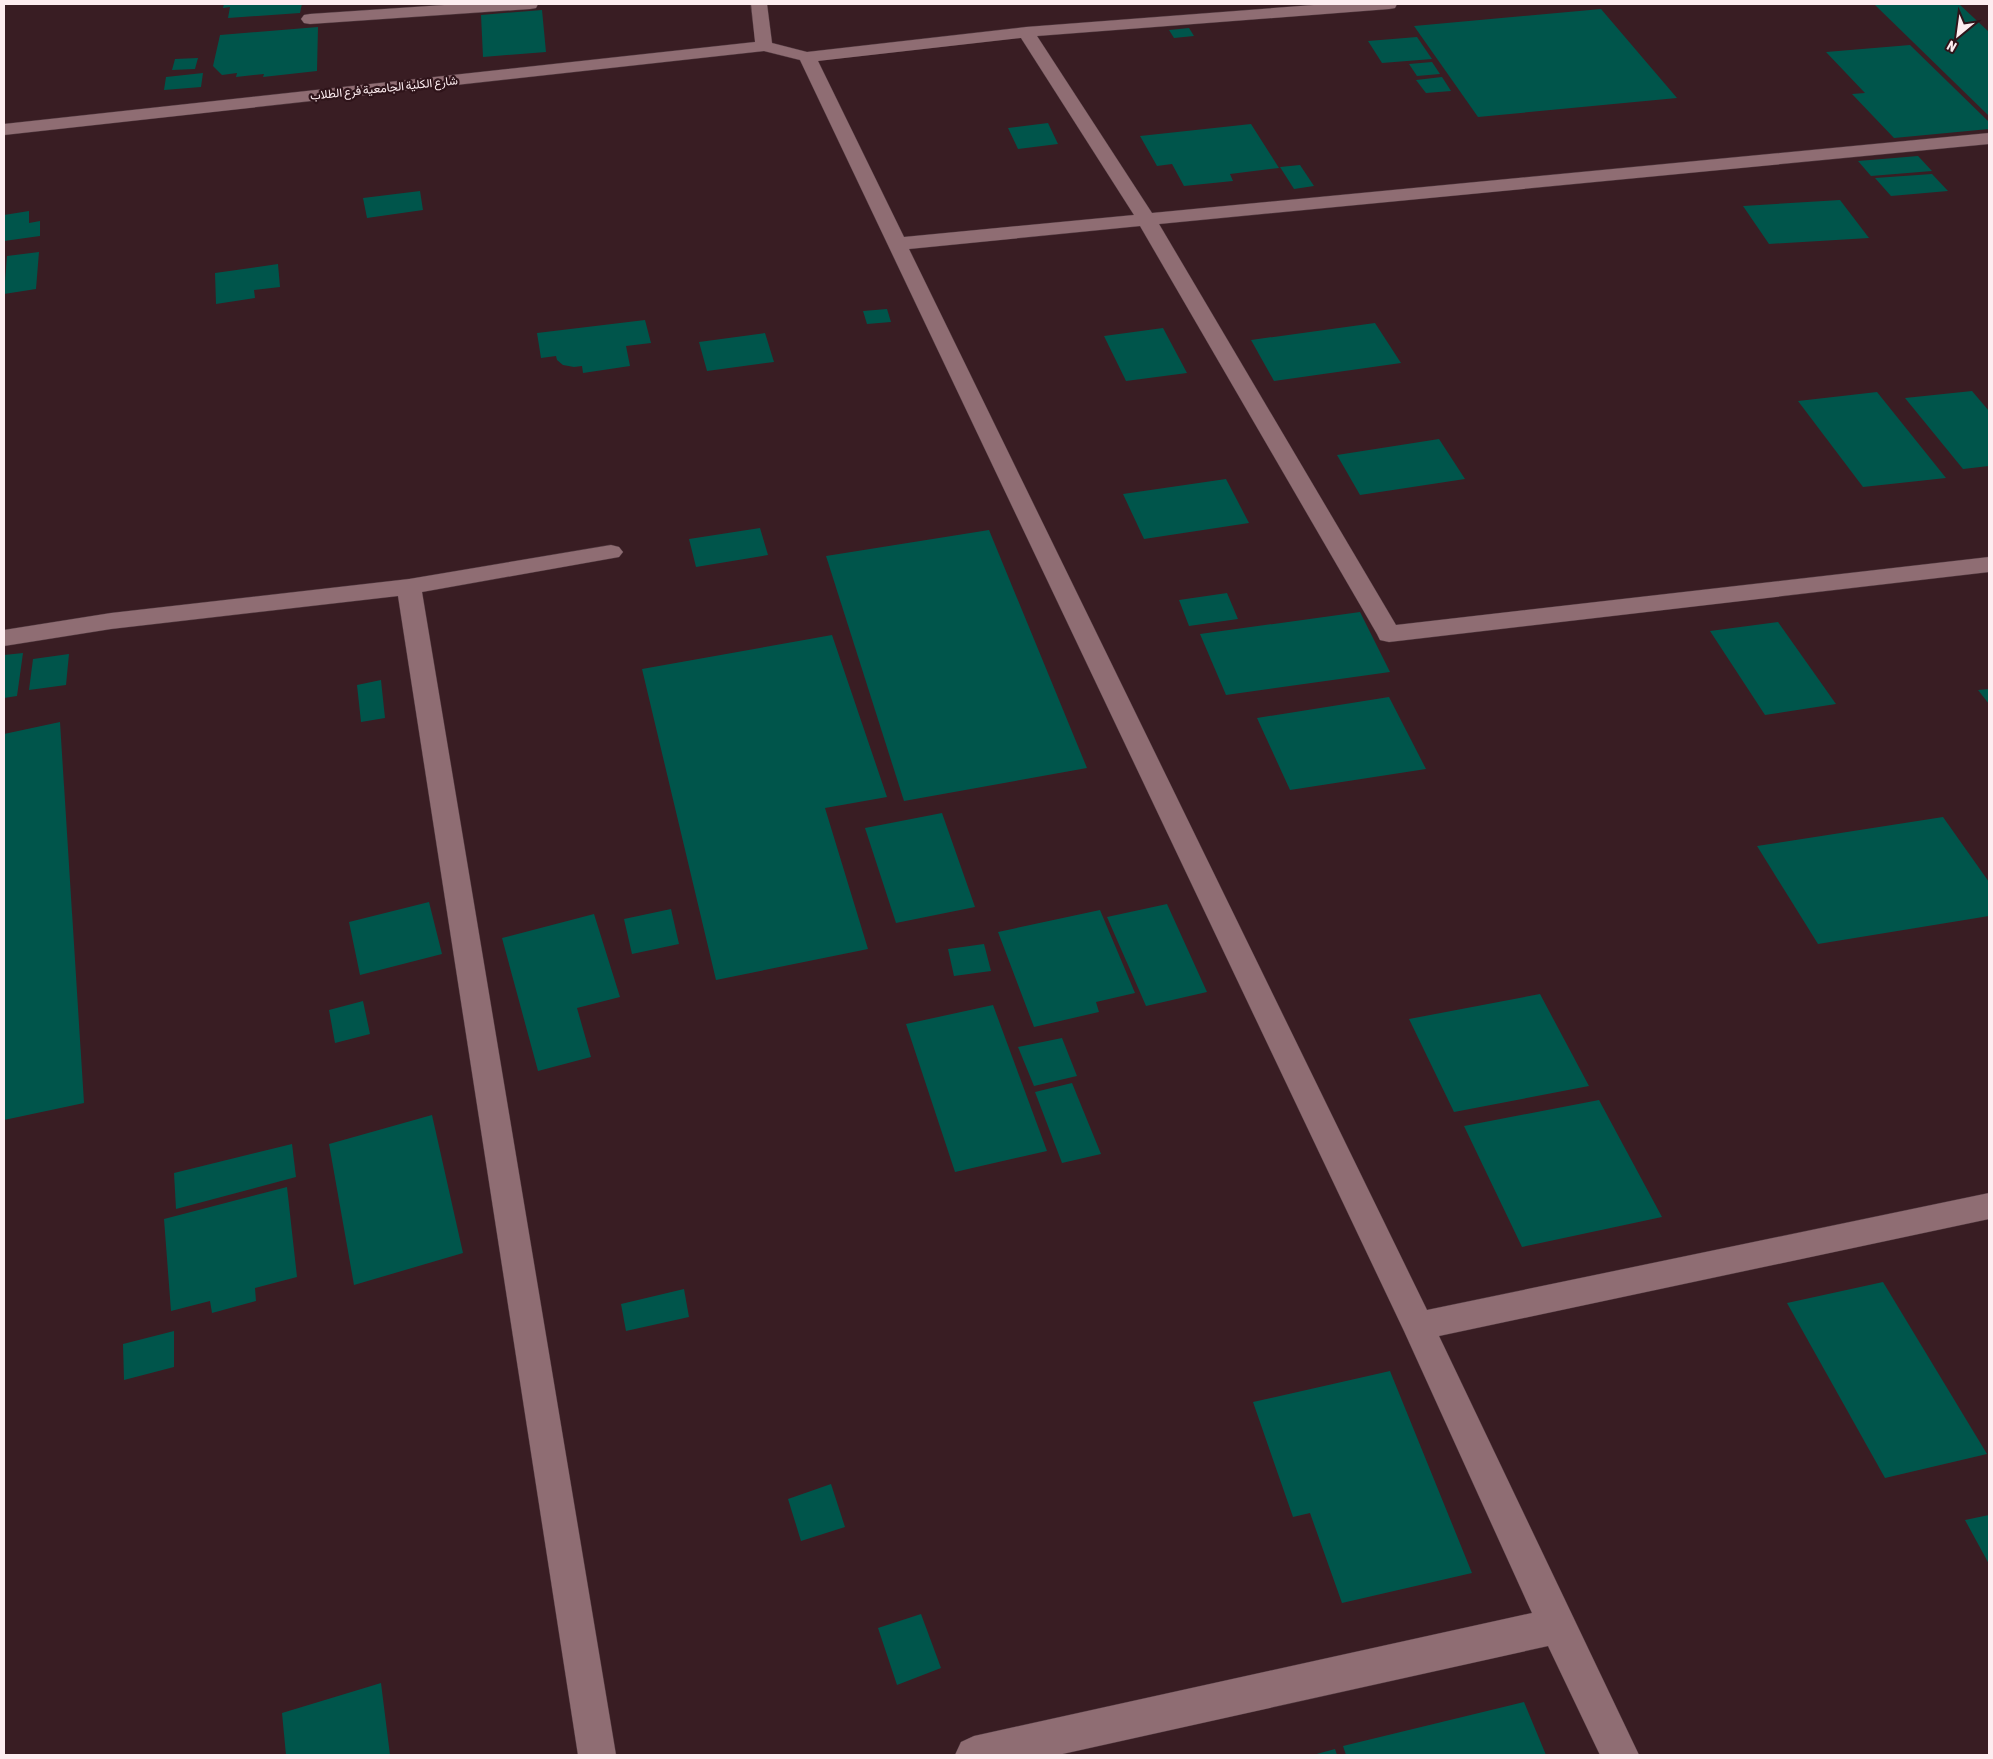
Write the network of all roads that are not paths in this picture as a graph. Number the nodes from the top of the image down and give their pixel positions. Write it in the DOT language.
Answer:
graph roads {
  1 [pos="530,4"];
  2 [pos="758,4"];
  3 [pos="1389,4"];
  4 [pos="310,19"];
  5 [pos="1026,32"];
  6 [pos="764,46"];
  7 [pos="807,57"];
  8 [pos="4,130"];
  9 [pos="1989,138"];
  10 [pos="1146,219"];
  11 [pos="896,244"];
  12 [pos="611,552"];
  13 [pos="1989,564"];
  14 [pos="409,587"];
  15 [pos="4,638"];
  16 [pos="1989,1206"];
  17 [pos="1418,1326"];
  18 [pos="1557,1626"];
  19 [pos="597,1755"];
  20 [pos="974,1755"];
  21 [pos="1620,1755"];
  1 -- 4 [label="street"];
  2 -- 6 [label="street"];
  3 -- 5 [label="street"];
  5 -- 7 [label="street"];
  5 -- 10 [label="street"];
  6 -- 7 [label="street"];
  6 -- 8 [label="street, شارع الكلية الجامعية فرع الطلاب"];
  7 -- 11 [label="street"];
  9 -- 10 [label="street"];
  10 -- 11 [label="street"];
  10 -- 13 [label="street"];
  11 -- 17 [label="street"];
  12 -- 14 [label="street"];
  14 -- 15 [label="street"];
  14 -- 19 [label="street"];
  16 -- 17 [label="street"];
  17 -- 18 [label="street"];
  18 -- 20 [label="street"];
  18 -- 21 [label="street"];
}
